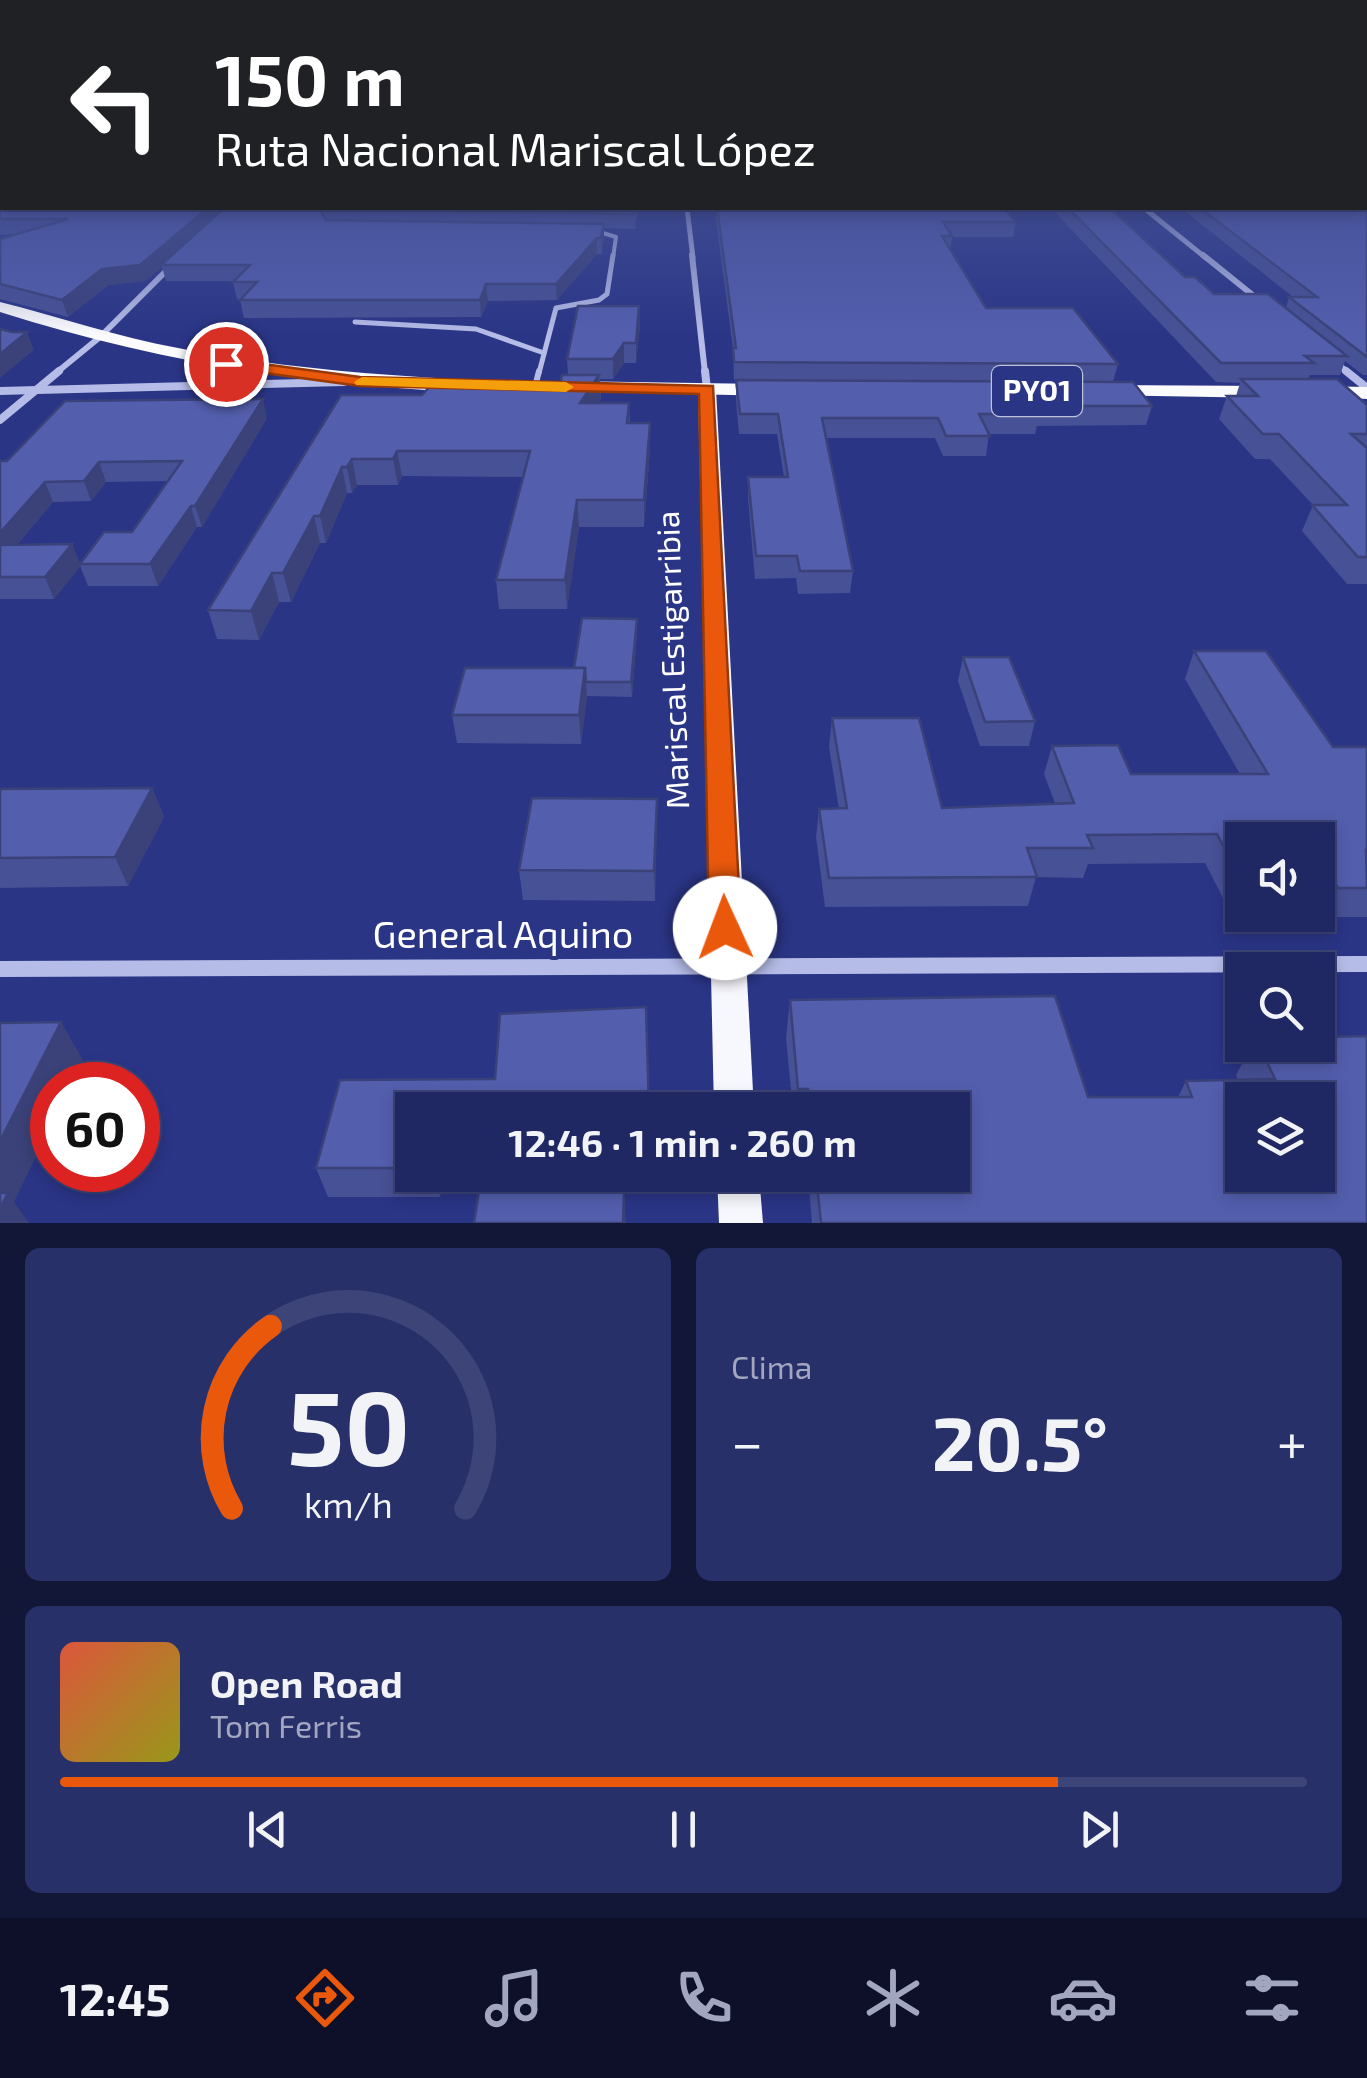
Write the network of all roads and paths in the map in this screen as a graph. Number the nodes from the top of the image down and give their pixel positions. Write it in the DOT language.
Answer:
graph roads {
  1 [pos="689,222"];
  2 [pos="1161,222"];
  3 [pos="590,231"];
  4 [pos="172,265"];
  5 [pos="1263,304"];
  6 [pos="0,307"];
  7 [pos="355,322"];
  8 [pos="100,337"];
  9 [pos="1322,352"];
  10 [pos="544,353"];
  11 [pos="360,382"];
  12 [pos="516,386"];
  13 [pos="707,390"];
  14 [pos="784,390"];
  15 [pos="1367,390"];
  16 [pos="0,391"];
  17 [pos="31,391"];
  18 [pos="1076,391"];
  19 [pos="0,420"];
  20 [pos="1367,964"];
  21 [pos="726,966"];
  22 [pos="0,969"];
  23 [pos="733,1092"];
  24 [pos="739,1192"];
  25 [pos="741,1223"];
  1 -- 13 [label="street, Mariscal Estigarribia"];
  2 -- 5 [label="street"];
  3 -- 10 [label="lane"];
  4 -- 8 [label="street"];
  6 -- 8 [label="highway"];
  7 -- 10 [label="lane"];
  8 -- 11 [label="highway"];
  8 -- 17 [label="street"];
  9 -- 15 [label="street"];
  10 -- 12 [label="lane"];
  11 -- 12 [label="highway"];
  11 -- 17 [label="street"];
  12 -- 13 [label="highway"];
  13 -- 14 [label="highway"];
  13 -- 21 [label="main road, Mariscal Estigarribia"];
  15 -- 18 [label="highway, PY01"];
  16 -- 17 [label="street"];
  17 -- 19 [label="street"];
  20 -- 21 [label="street, General Aquino"];
  21 -- 22 [label="street, General Aquino"];
  21 -- 23 [label="main road, Mariscal Estigarribia"];
  24 -- 25 [label="main road"];
}
